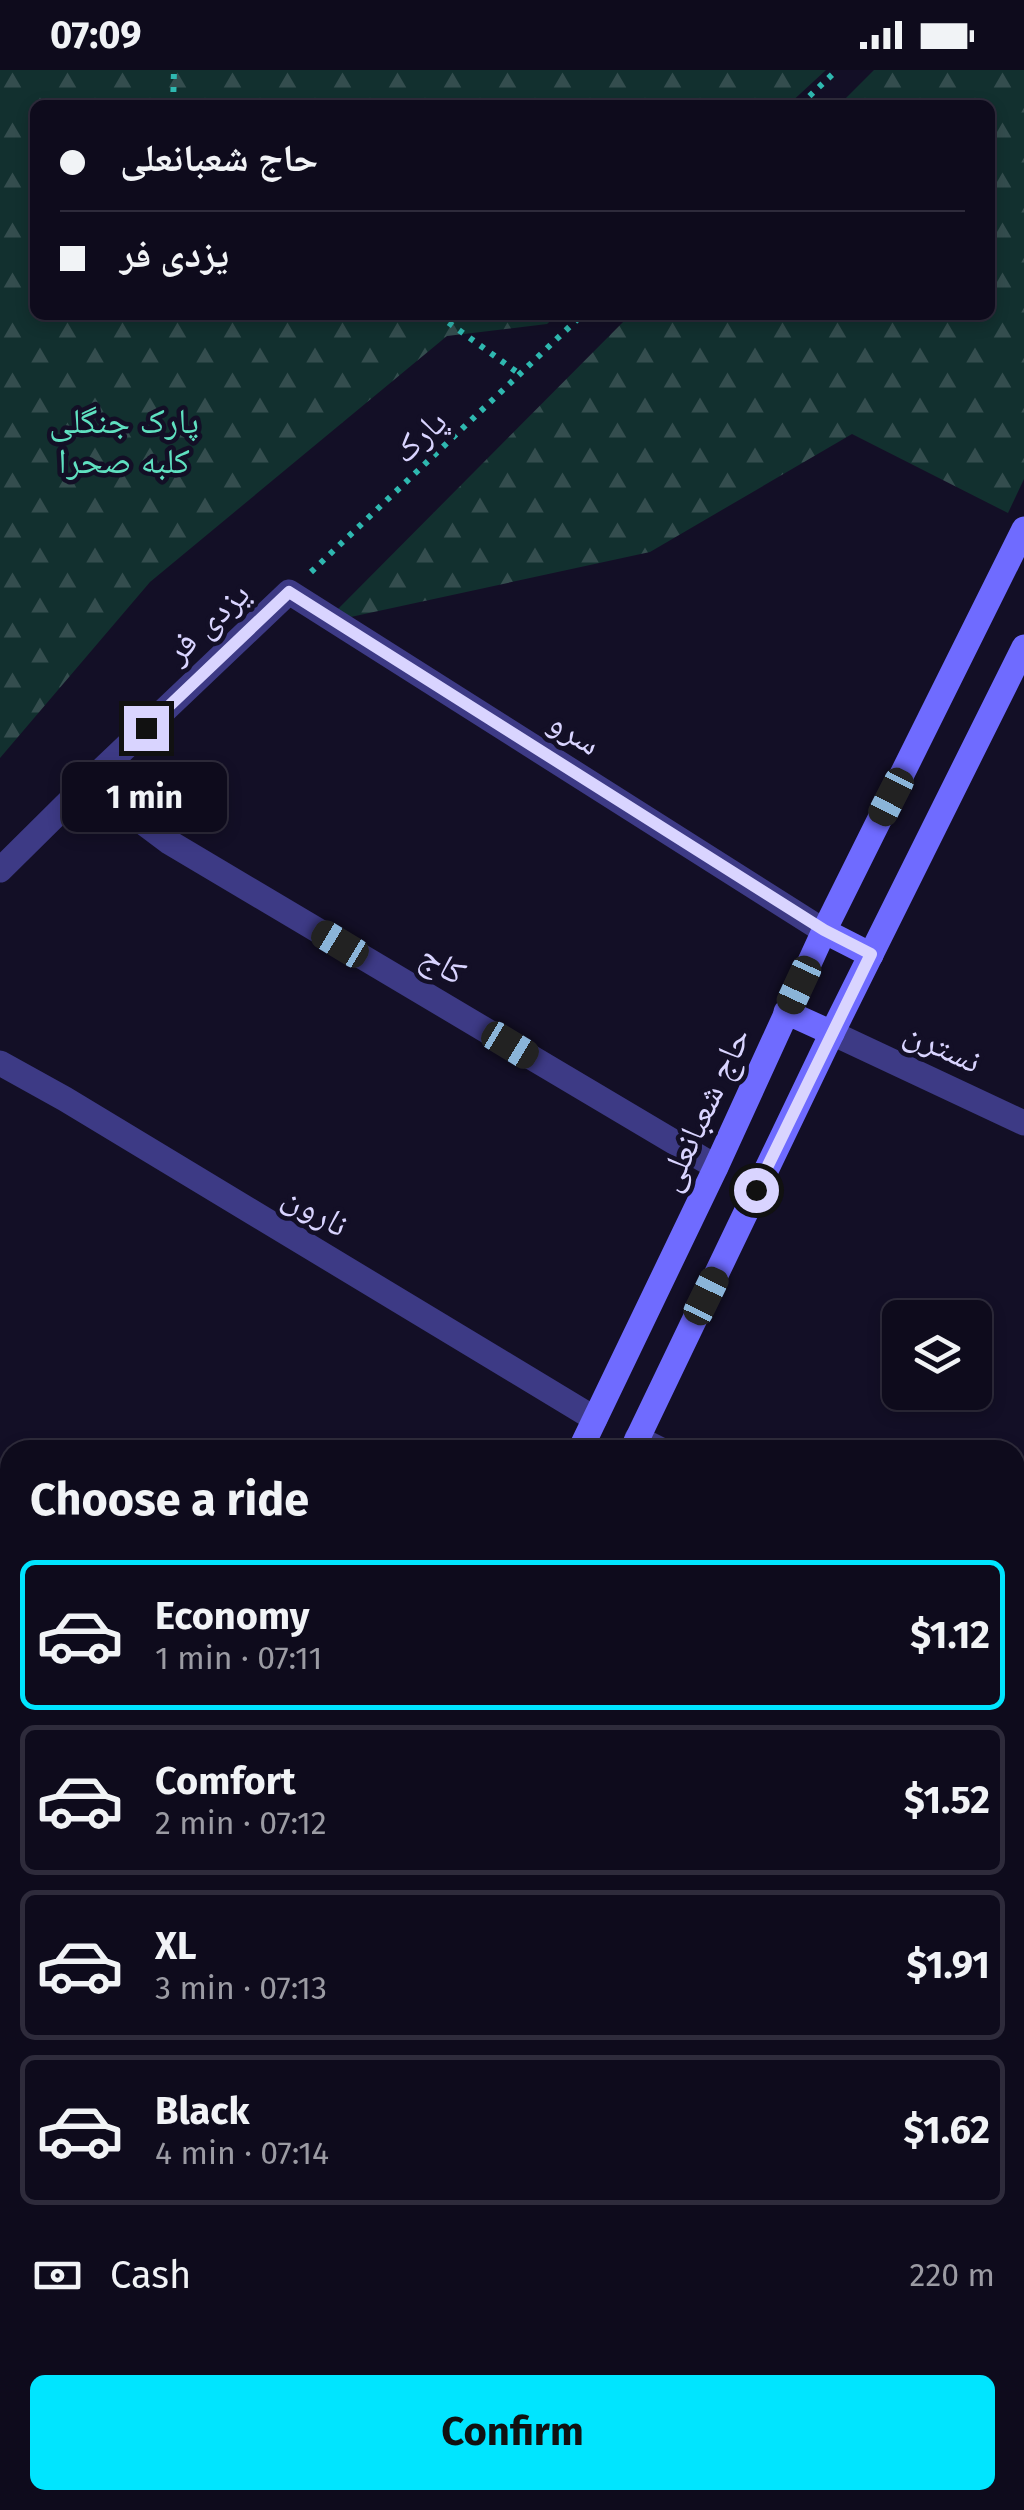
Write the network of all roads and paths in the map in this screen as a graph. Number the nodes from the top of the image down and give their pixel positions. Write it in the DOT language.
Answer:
graph roads {
  1 [pos="174,70"];
  2 [pos="836,70"];
  3 [pos="172,100"];
  4 [pos="805,100"];
  5 [pos="445,320"];
  6 [pos="577,320"];
  7 [pos="521,374"];
  8 [pos="1024,529"];
  9 [pos="289,592"];
  10 [pos="1024,647"];
  11 [pos="88,782"];
  12 [pos="0,870"];
  13 [pos="824,930"];
  14 [pos="871,954"];
  15 [pos="786,1012"];
  16 [pos="832,1033"];
  17 [pos="0,1063"];
  18 [pos="1024,1123"];
  19 [pos="716,1167"];
  20 [pos="756,1190"];
  21 [pos="595,1419"];
  22 [pos="585,1440"];
  23 [pos="646,1440"];
  1 -- 3 [label="path"];
  2 -- 4 [label="path"];
  5 -- 7 [label="path"];
  6 -- 7 [label="path, پارک"];
  7 -- 9 [label="path, پارک"];
  8 -- 13 [label="street, حاج شعبانعلی"];
  9 -- 11 [label="street, یزدی فر"];
  9 -- 13 [label="street, سرو"];
  10 -- 14 [label="street"];
  11 -- 12 [label="street, یزدی فر"];
  11 -- 19 [label="street, کاج"];
  13 -- 14 [label="street"];
  13 -- 15 [label="street, حاج شعبانعلی"];
  14 -- 16 [label="street"];
  15 -- 16 [label="street"];
  15 -- 19 [label="street, حاج شعبانعلی"];
  16 -- 18 [label="street, نسترن"];
  16 -- 20 [label="street"];
  17 -- 21 [label="street, نارون"];
  19 -- 20 [label="street"];
  19 -- 21 [label="street, حاج شعبانعلی"];
  20 -- 23 [label="street"];
  21 -- 22 [label="street, حاج شعبانعلی"];
}
